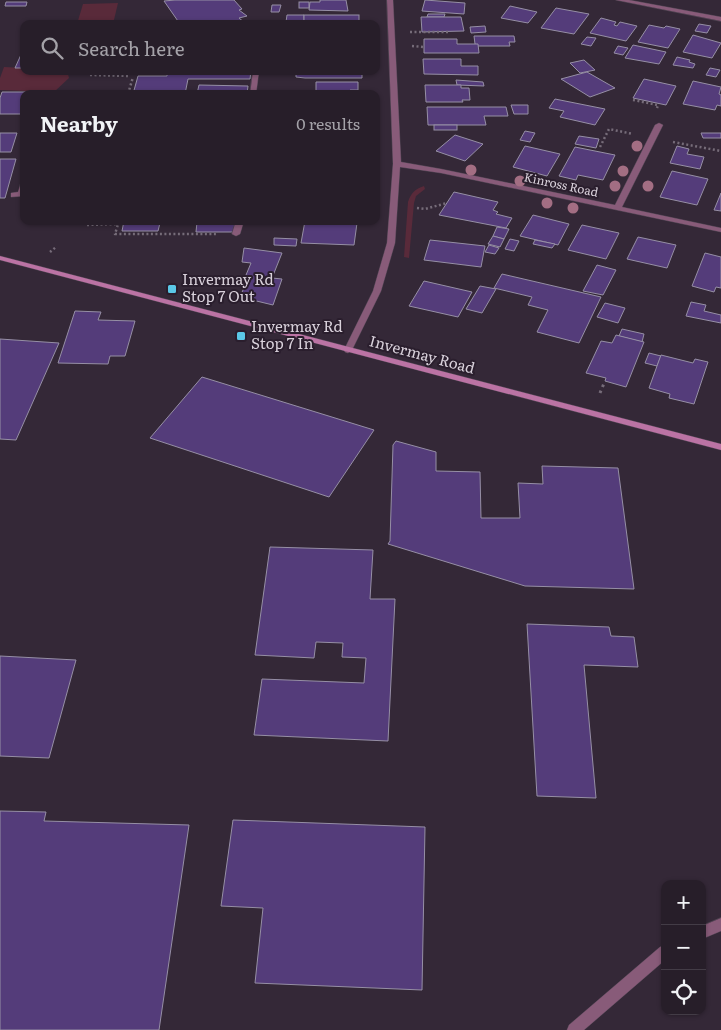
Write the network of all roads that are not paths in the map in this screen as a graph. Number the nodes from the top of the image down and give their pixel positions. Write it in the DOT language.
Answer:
graph roads {
  1 [pos="390,0"];
  2 [pos="619,0"];
  3 [pos="721,19"];
  4 [pos="256,75"];
  5 [pos="254,90"];
  6 [pos="659,125"];
  7 [pos="397,164"];
  8 [pos="20,194"];
  9 [pos="14,195"];
  10 [pos="617,208"];
  11 [pos="239,225"];
  12 [pos="721,230"];
  13 [pos="236,234"];
  14 [pos="0,258"];
  15 [pos="348,350"];
  16 [pos="721,447"];
  17 [pos="721,924"];
  18 [pos="706,931"];
  19 [pos="661,954"];
  20 [pos="574,1030"];
  1 -- 7 [label="street"];
  2 -- 3 [label="street"];
  4 -- 5 [label="street"];
  6 -- 10 [label="street"];
  7 -- 10 [label="street, Kinross Road"];
  7 -- 15 [label="street"];
  8 -- 9 [label="street"];
  10 -- 12 [label="street, Kinross Road"];
  11 -- 13 [label="street"];
  14 -- 15 [label="main road, Invermay Road"];
  15 -- 16 [label="main road, Invermay Road"];
  17 -- 18 [label="street"];
  19 -- 20 [label="street"];
}
